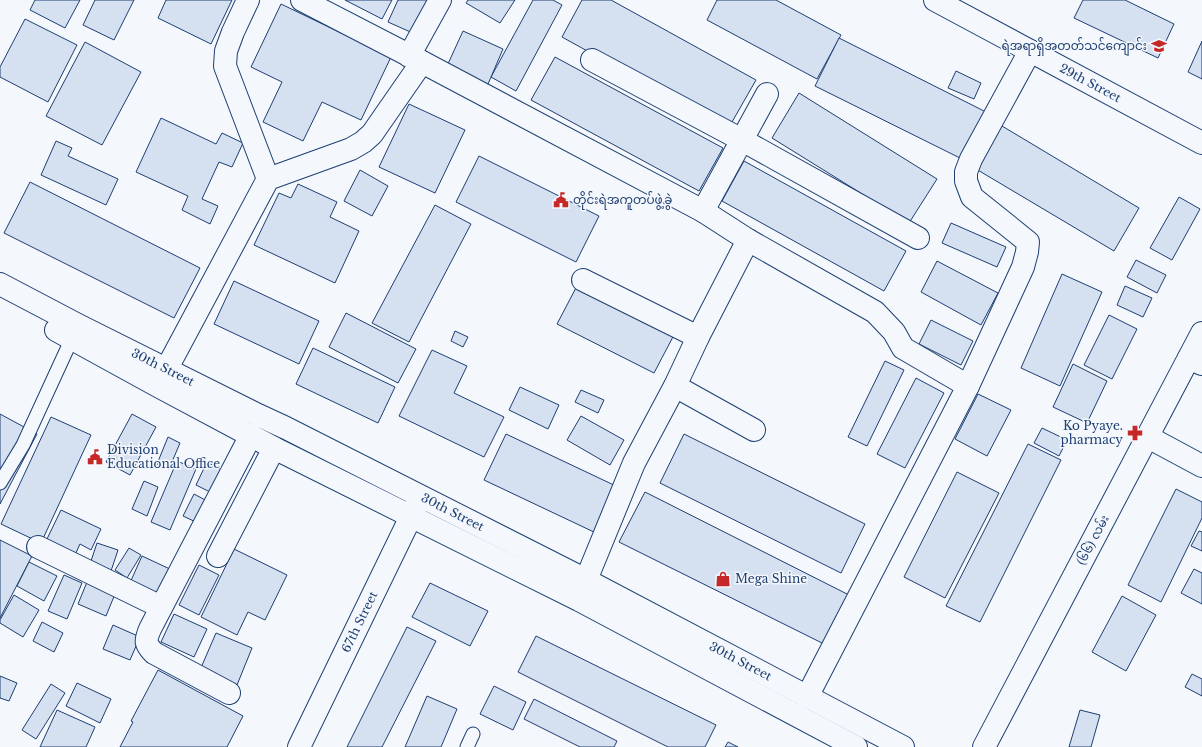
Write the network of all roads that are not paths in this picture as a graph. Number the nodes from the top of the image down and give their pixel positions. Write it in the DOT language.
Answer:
graph roads {
  1 [pos="248,0"];
  2 [pos="440,0"];
  3 [pos="935,0"];
  4 [pos="316,3"];
  5 [pos="1030,51"];
  6 [pos="416,59"];
  7 [pos="592,60"];
  8 [pos="767,94"];
  9 [pos="742,140"];
  10 [pos="1202,143"];
  11 [pos="268,179"];
  12 [pos="703,211"];
  13 [pos="918,238"];
  14 [pos="748,240"];
  15 [pos="583,280"];
  16 [pos="0,284"];
  17 [pos="0,301"];
  18 [pos="75,332"];
  19 [pos="1202,333"];
  20 [pos="698,337"];
  21 [pos="1196,361"];
  22 [pos="163,378"];
  23 [pos="675,386"];
  24 [pos="968,386"];
  25 [pos="754,430"];
  26 [pos="251,436"];
  27 [pos="1148,437"];
  28 [pos="274,448"];
  29 [pos="1202,466"];
  30 [pos="0,483"];
  31 [pos="416,507"];
  32 [pos="38,547"];
  33 [pos="218,556"];
  34 [pos="586,580"];
  35 [pos="161,607"];
  36 [pos="229,693"];
  37 [pos="807,697"];
  38 [pos="473,734"];
  39 [pos="299,747"];
  40 [pos="467,747"];
  41 [pos="856,747"];
  42 [pos="903,747"];
  43 [pos="984,747"];
  1 -- 11 [label="street"];
  2 -- 6 [label="street"];
  3 -- 5 [label="street, 29th Street"];
  4 -- 6 [label="street"];
  5 -- 10 [label="street, 29th Street"];
  5 -- 24 [label="street"];
  6 -- 11 [label="street"];
  6 -- 12 [label="street"];
  7 -- 9 [label="street"];
  8 -- 9 [label="street"];
  9 -- 12 [label="street"];
  9 -- 13 [label="street"];
  11 -- 22 [label="street"];
  12 -- 14 [label="street"];
  14 -- 20 [label="street"];
  14 -- 24 [label="street"];
  15 -- 20 [label="street"];
  16 -- 18 [label="street, 30th Street"];
  17 -- 18 [label="street, 30th Street"];
  18 -- 22 [label="street, 30th Street"];
  18 -- 30 [label="lane"];
  19 -- 21 [label="street, (၆၆) လမ်း"];
  20 -- 23 [label="street"];
  21 -- 27 [label="street, (၆၆) လမ်း"];
  22 -- 26 [label="street, 30th Street"];
  22 -- 31 [label="street, 30th Street"];
  23 -- 25 [label="street"];
  23 -- 34 [label="street"];
  24 -- 37 [label="street"];
  26 -- 28 [label="street, 30th Street"];
  26 -- 35 [label="street"];
  27 -- 29 [label="street"];
  27 -- 43 [label="street, (၆၆) လမ်း"];
  28 -- 31 [label="street, 30th Street"];
  28 -- 33 [label="street"];
  31 -- 34 [label="street, 30th Street"];
  31 -- 39 [label="street, 67th Street"];
  31 -- 41 [label="street, 30th Street"];
  32 -- 35 [label="street"];
  34 -- 37 [label="street, 30th Street"];
  35 -- 36 [label="street"];
  37 -- 42 [label="street, 30th Street"];
  38 -- 40 [label="lane"];
}
